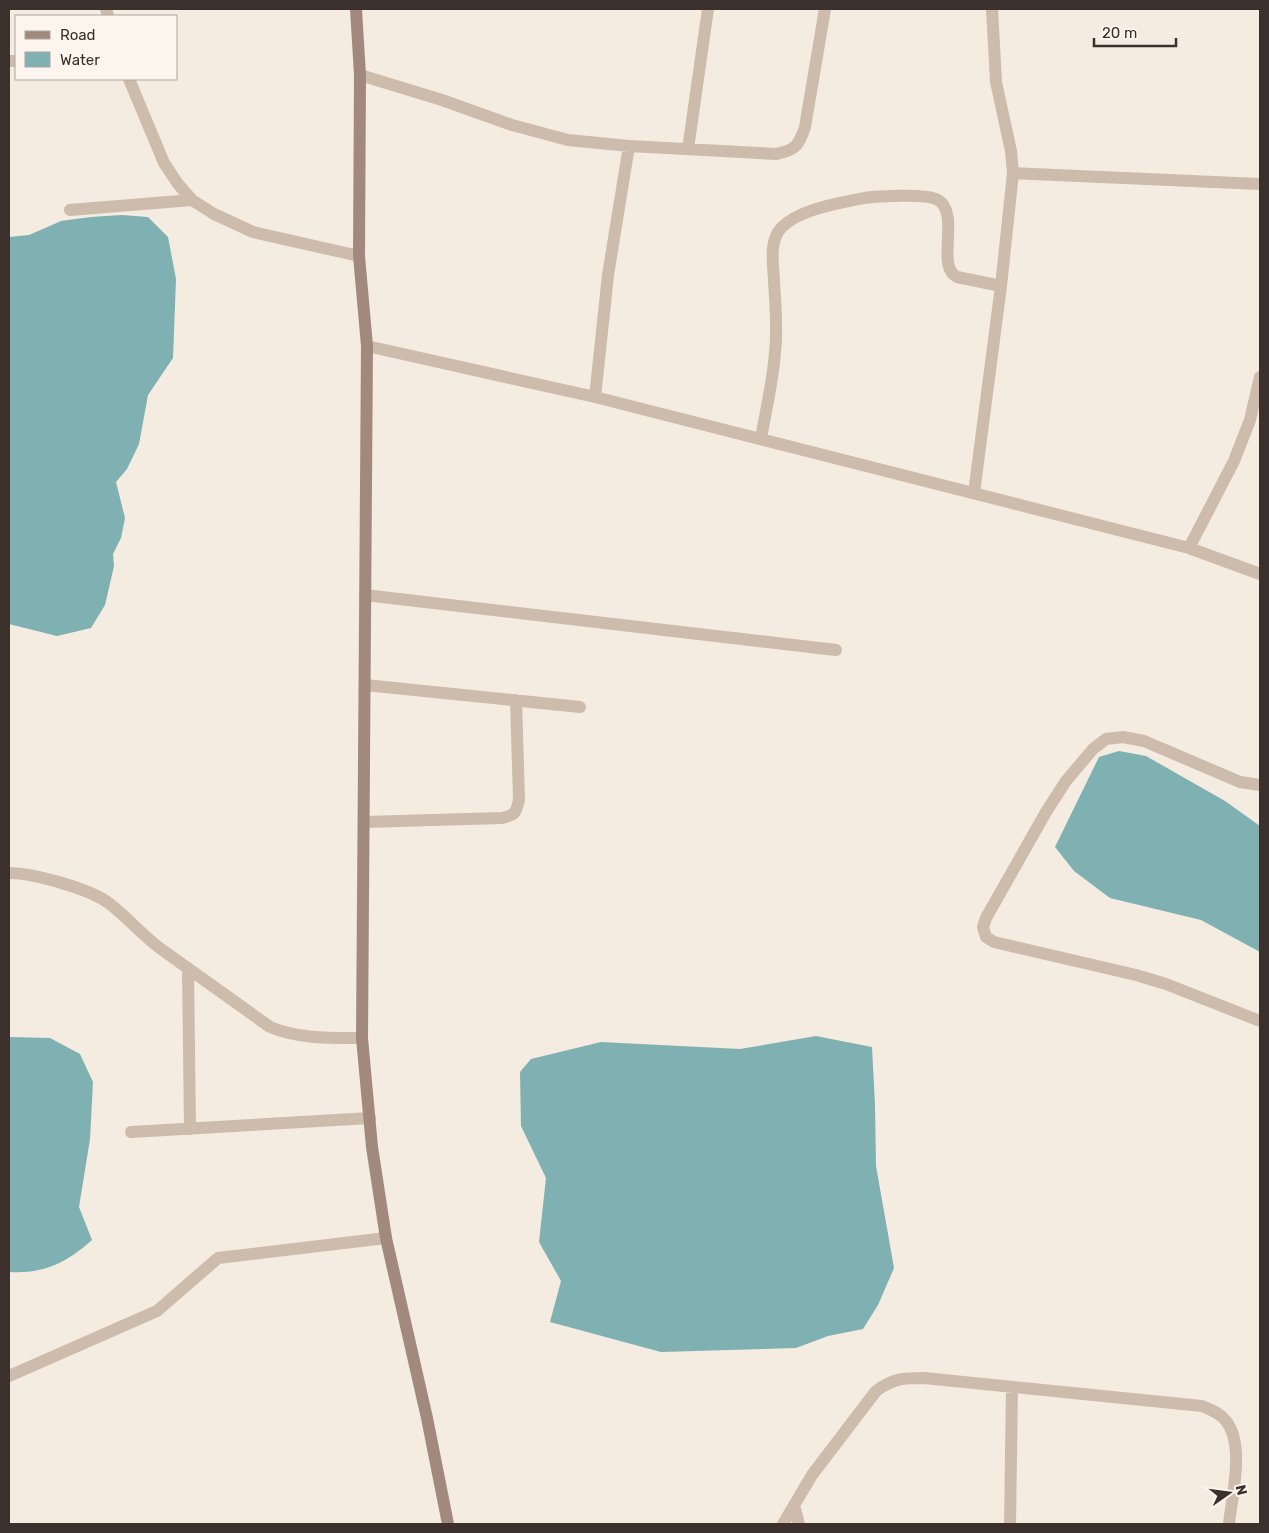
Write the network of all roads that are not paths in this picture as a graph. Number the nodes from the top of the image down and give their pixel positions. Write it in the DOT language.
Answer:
graph roads {
  1 [pos="356,9"];
  2 [pos="708,9"];
  3 [pos="825,9"];
  4 [pos="992,9"];
  5 [pos="360,75"];
  6 [pos="129,80"];
  7 [pos="629,146"];
  8 [pos="688,149"];
  9 [pos="1013,173"];
  10 [pos="1260,184"];
  11 [pos="192,200"];
  12 [pos="70,210"];
  13 [pos="359,256"];
  14 [pos="1001,286"];
  15 [pos="367,346"];
  16 [pos="1260,376"];
  17 [pos="595,397"];
  18 [pos="761,438"];
  19 [pos="974,493"];
  20 [pos="1189,548"];
  21 [pos="1260,574"];
  22 [pos="365,595"];
  23 [pos="836,650"];
  24 [pos="365,685"];
  25 [pos="516,700"];
  26 [pos="580,707"];
  27 [pos="1260,785"];
  28 [pos="364,822"];
  29 [pos="9,873"];
  30 [pos="188,968"];
  31 [pos="1260,1020"];
  32 [pos="362,1038"];
  33 [pos="370,1118"];
  34 [pos="190,1129"];
  35 [pos="131,1132"];
  36 [pos="386,1238"];
  37 [pos="9,1376"];
  38 [pos="1012,1387"];
  39 [pos="794,1505"];
  40 [pos="448,1524"];
  41 [pos="783,1524"];
  42 [pos="799,1524"];
  43 [pos="1010,1524"];
  44 [pos="1229,1524"];
  1 -- 5 [label="street"];
  2 -- 8 [label="street"];
  3 -- 8 [label="street"];
  4 -- 9 [label="street"];
  5 -- 7 [label="street"];
  5 -- 13 [label="street"];
  6 -- 11 [label="street"];
  7 -- 8 [label="street"];
  7 -- 17 [label="street"];
  9 -- 10 [label="street"];
  9 -- 14 [label="street"];
  11 -- 12 [label="street"];
  11 -- 13 [label="street"];
  13 -- 15 [label="street"];
  14 -- 18 [label="street"];
  14 -- 19 [label="street"];
  15 -- 17 [label="street"];
  15 -- 22 [label="street"];
  16 -- 20 [label="street"];
  17 -- 18 [label="street"];
  18 -- 19 [label="street"];
  19 -- 20 [label="street"];
  20 -- 21 [label="street"];
  22 -- 23 [label="street"];
  22 -- 24 [label="street"];
  24 -- 25 [label="street"];
  24 -- 28 [label="street"];
  25 -- 26 [label="street"];
  25 -- 28 [label="street"];
  27 -- 31 [label="street"];
  28 -- 32 [label="street"];
  29 -- 30 [label="street"];
  30 -- 32 [label="street"];
  30 -- 34 [label="street"];
  32 -- 33 [label="street"];
  33 -- 34 [label="street"];
  33 -- 36 [label="street"];
  34 -- 35 [label="street"];
  36 -- 37 [label="street"];
  36 -- 40 [label="street"];
  38 -- 39 [label="street"];
  38 -- 43 [label="street"];
  38 -- 44 [label="street"];
  39 -- 41 [label="street"];
  39 -- 42 [label="street"];
}
